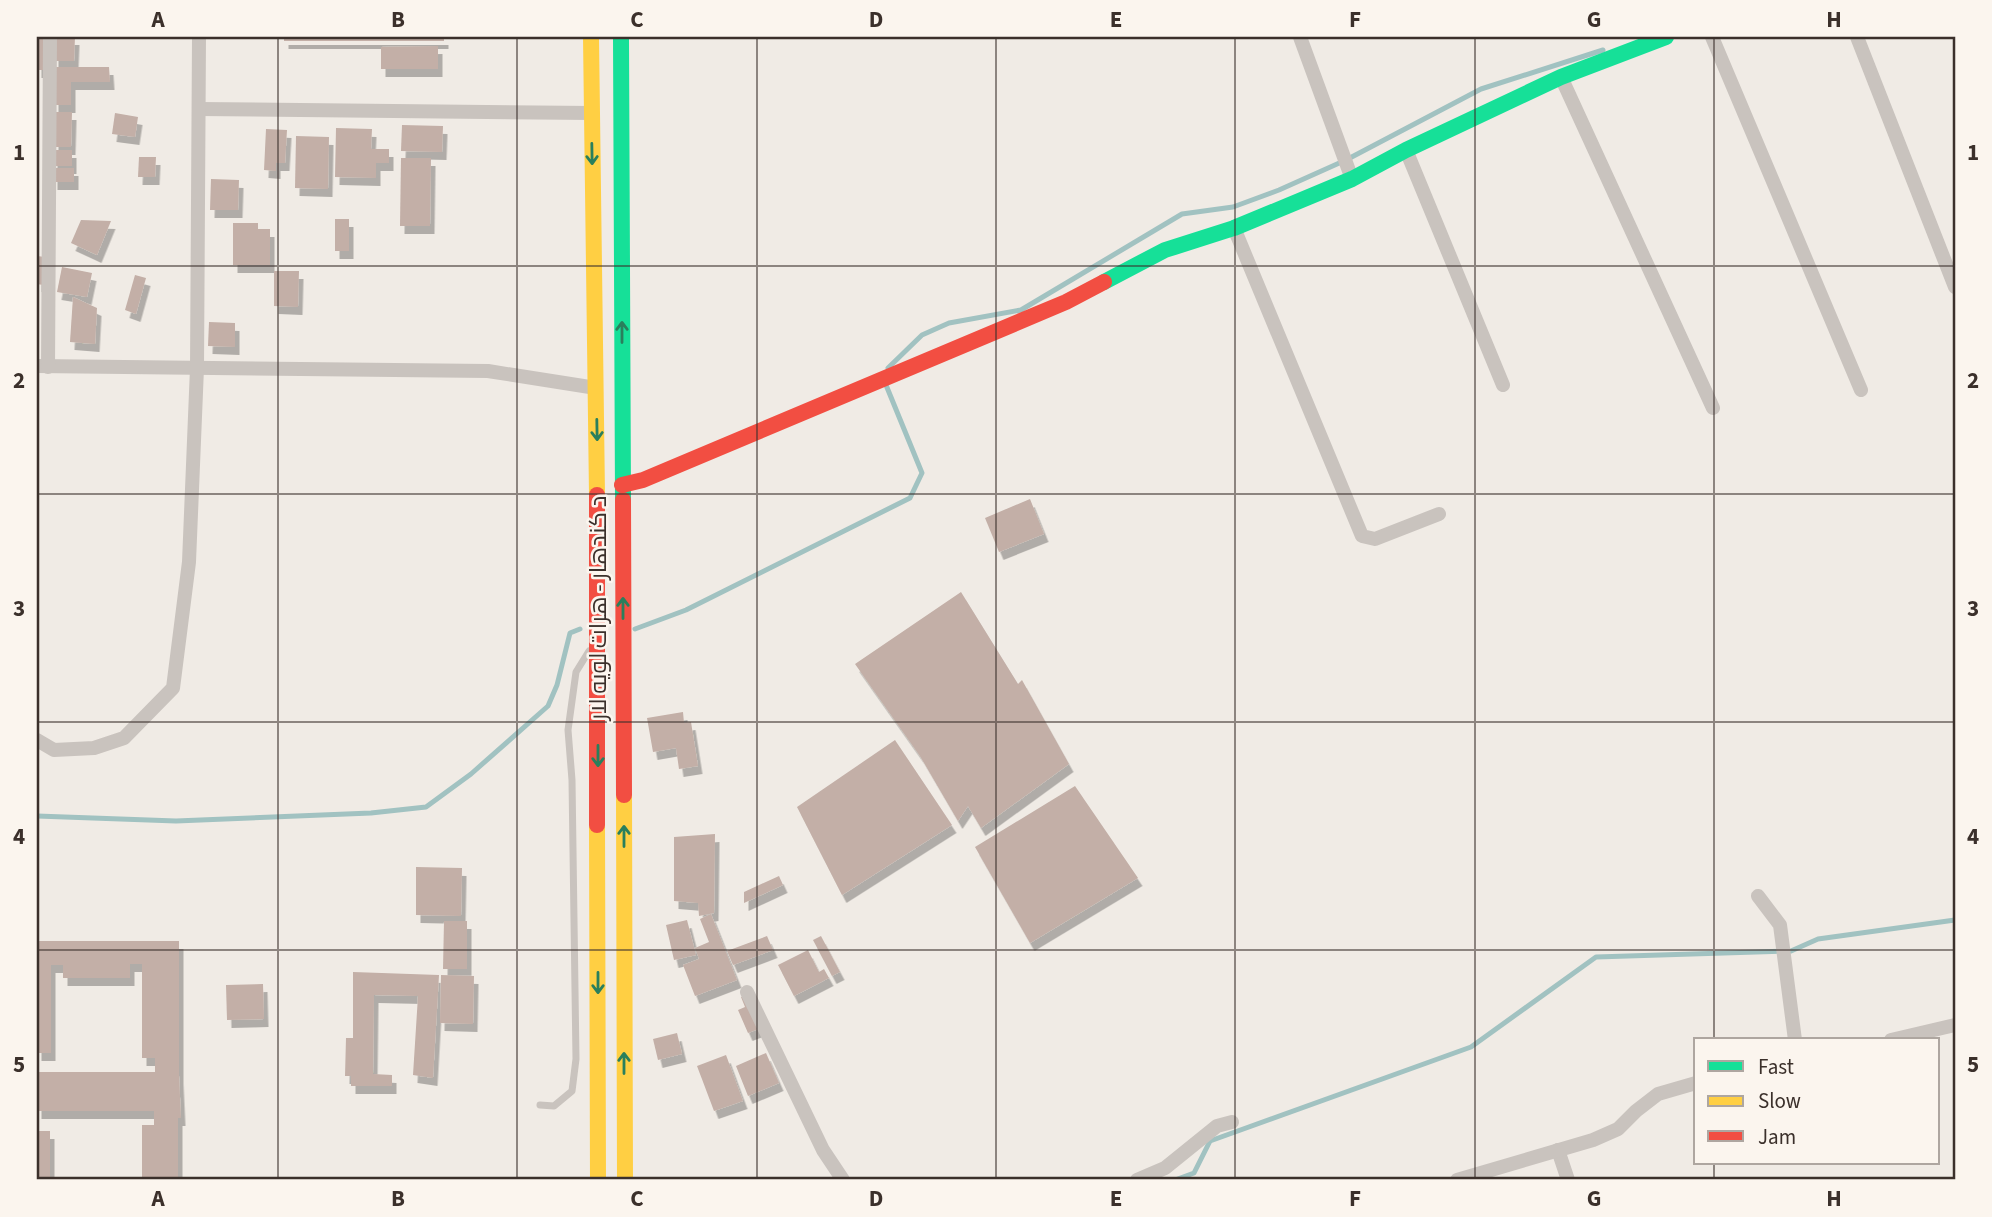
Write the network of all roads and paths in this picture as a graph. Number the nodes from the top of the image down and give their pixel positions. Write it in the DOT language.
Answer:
graph roads {
  1 [pos="50,37"];
  2 [pos="199,37"];
  3 [pos="591,37"];
  4 [pos="621,37"];
  5 [pos="1300,37"];
  6 [pos="1666,37"];
  7 [pos="1712,37"];
  8 [pos="1857,37"];
  9 [pos="1562,77"];
  10 [pos="199,109"];
  11 [pos="592,113"];
  12 [pos="1406,150"];
  13 [pos="1348,167"];
  14 [pos="1234,228"];
  15 [pos="1955,287"];
  16 [pos="42,367"];
  17 [pos="197,368"];
  18 [pos="1503,384"];
  19 [pos="596,388"];
  20 [pos="1861,390"];
  21 [pos="1713,408"];
  22 [pos="597,484"];
  23 [pos="622,485"];
  24 [pos="1439,514"];
  25 [pos="598,636"];
  26 [pos="37,740"];
  27 [pos="1758,896"];
  28 [pos="747,992"];
  29 [pos="1955,1025"];
  30 [pos="1795,1038"];
  31 [pos="1900,1038"];
  32 [pos="1694,1084"];
  33 [pos="625,1100"];
  34 [pos="598,1101"];
  35 [pos="540,1105"];
  36 [pos="1232,1122"];
  37 [pos="1562,1163"];
  38 [pos="598,1180"];
  39 [pos="625,1180"];
  40 [pos="843,1180"];
  41 [pos="1137,1180"];
  42 [pos="1457,1180"];
  1 -- 16 [label="street"];
  2 -- 10 [label="street"];
  3 -- 11 [label="main road, د کندهار - هرات لويه لار"];
  23 -- 4 [label="main road, د کندهار - هرات لويه لار, one-way"];
  5 -- 13 [label="street"];
  6 -- 9 [label="main road"];
  7 -- 20 [label="street"];
  8 -- 15 [label="street"];
  9 -- 12 [label="main road"];
  9 -- 21 [label="street"];
  10 -- 11 [label="street"];
  10 -- 17 [label="street"];
  11 -- 19 [label="main road, د کندهار - هرات لويه لار, one-way"];
  12 -- 13 [label="main road"];
  12 -- 18 [label="street"];
  13 -- 14 [label="main road"];
  14 -- 23 [label="main road"];
  14 -- 24 [label="street"];
  16 -- 17 [label="street"];
  17 -- 19 [label="street"];
  17 -- 26 [label="street"];
  19 -- 22 [label="main road, د کندهار - هرات لويه لار, one-way"];
  22 -- 23 [label="main road"];
  22 -- 25 [label="main road, د کندهار - هرات لويه لار"];
  33 -- 23 [label="main road, د کندهار - هرات لويه لار, one-way"];
  25 -- 34 [label="main road, د کندهار - هرات لويه لار, one-way"];
  25 -- 35 [label="lane"];
  27 -- 30 [label="street"];
  28 -- 40 [label="street"];
  29 -- 31 [label="street"];
  32 -- 37 [label="street"];
  33 -- 34 [label="main road"];
  33 -- 39 [label="main road, د کندهار - هرات لويه لار"];
  34 -- 38 [label="main road, د کندهار - هرات لويه لار"];
  36 -- 41 [label="street"];
  37 -- 42 [label="street"];
}
